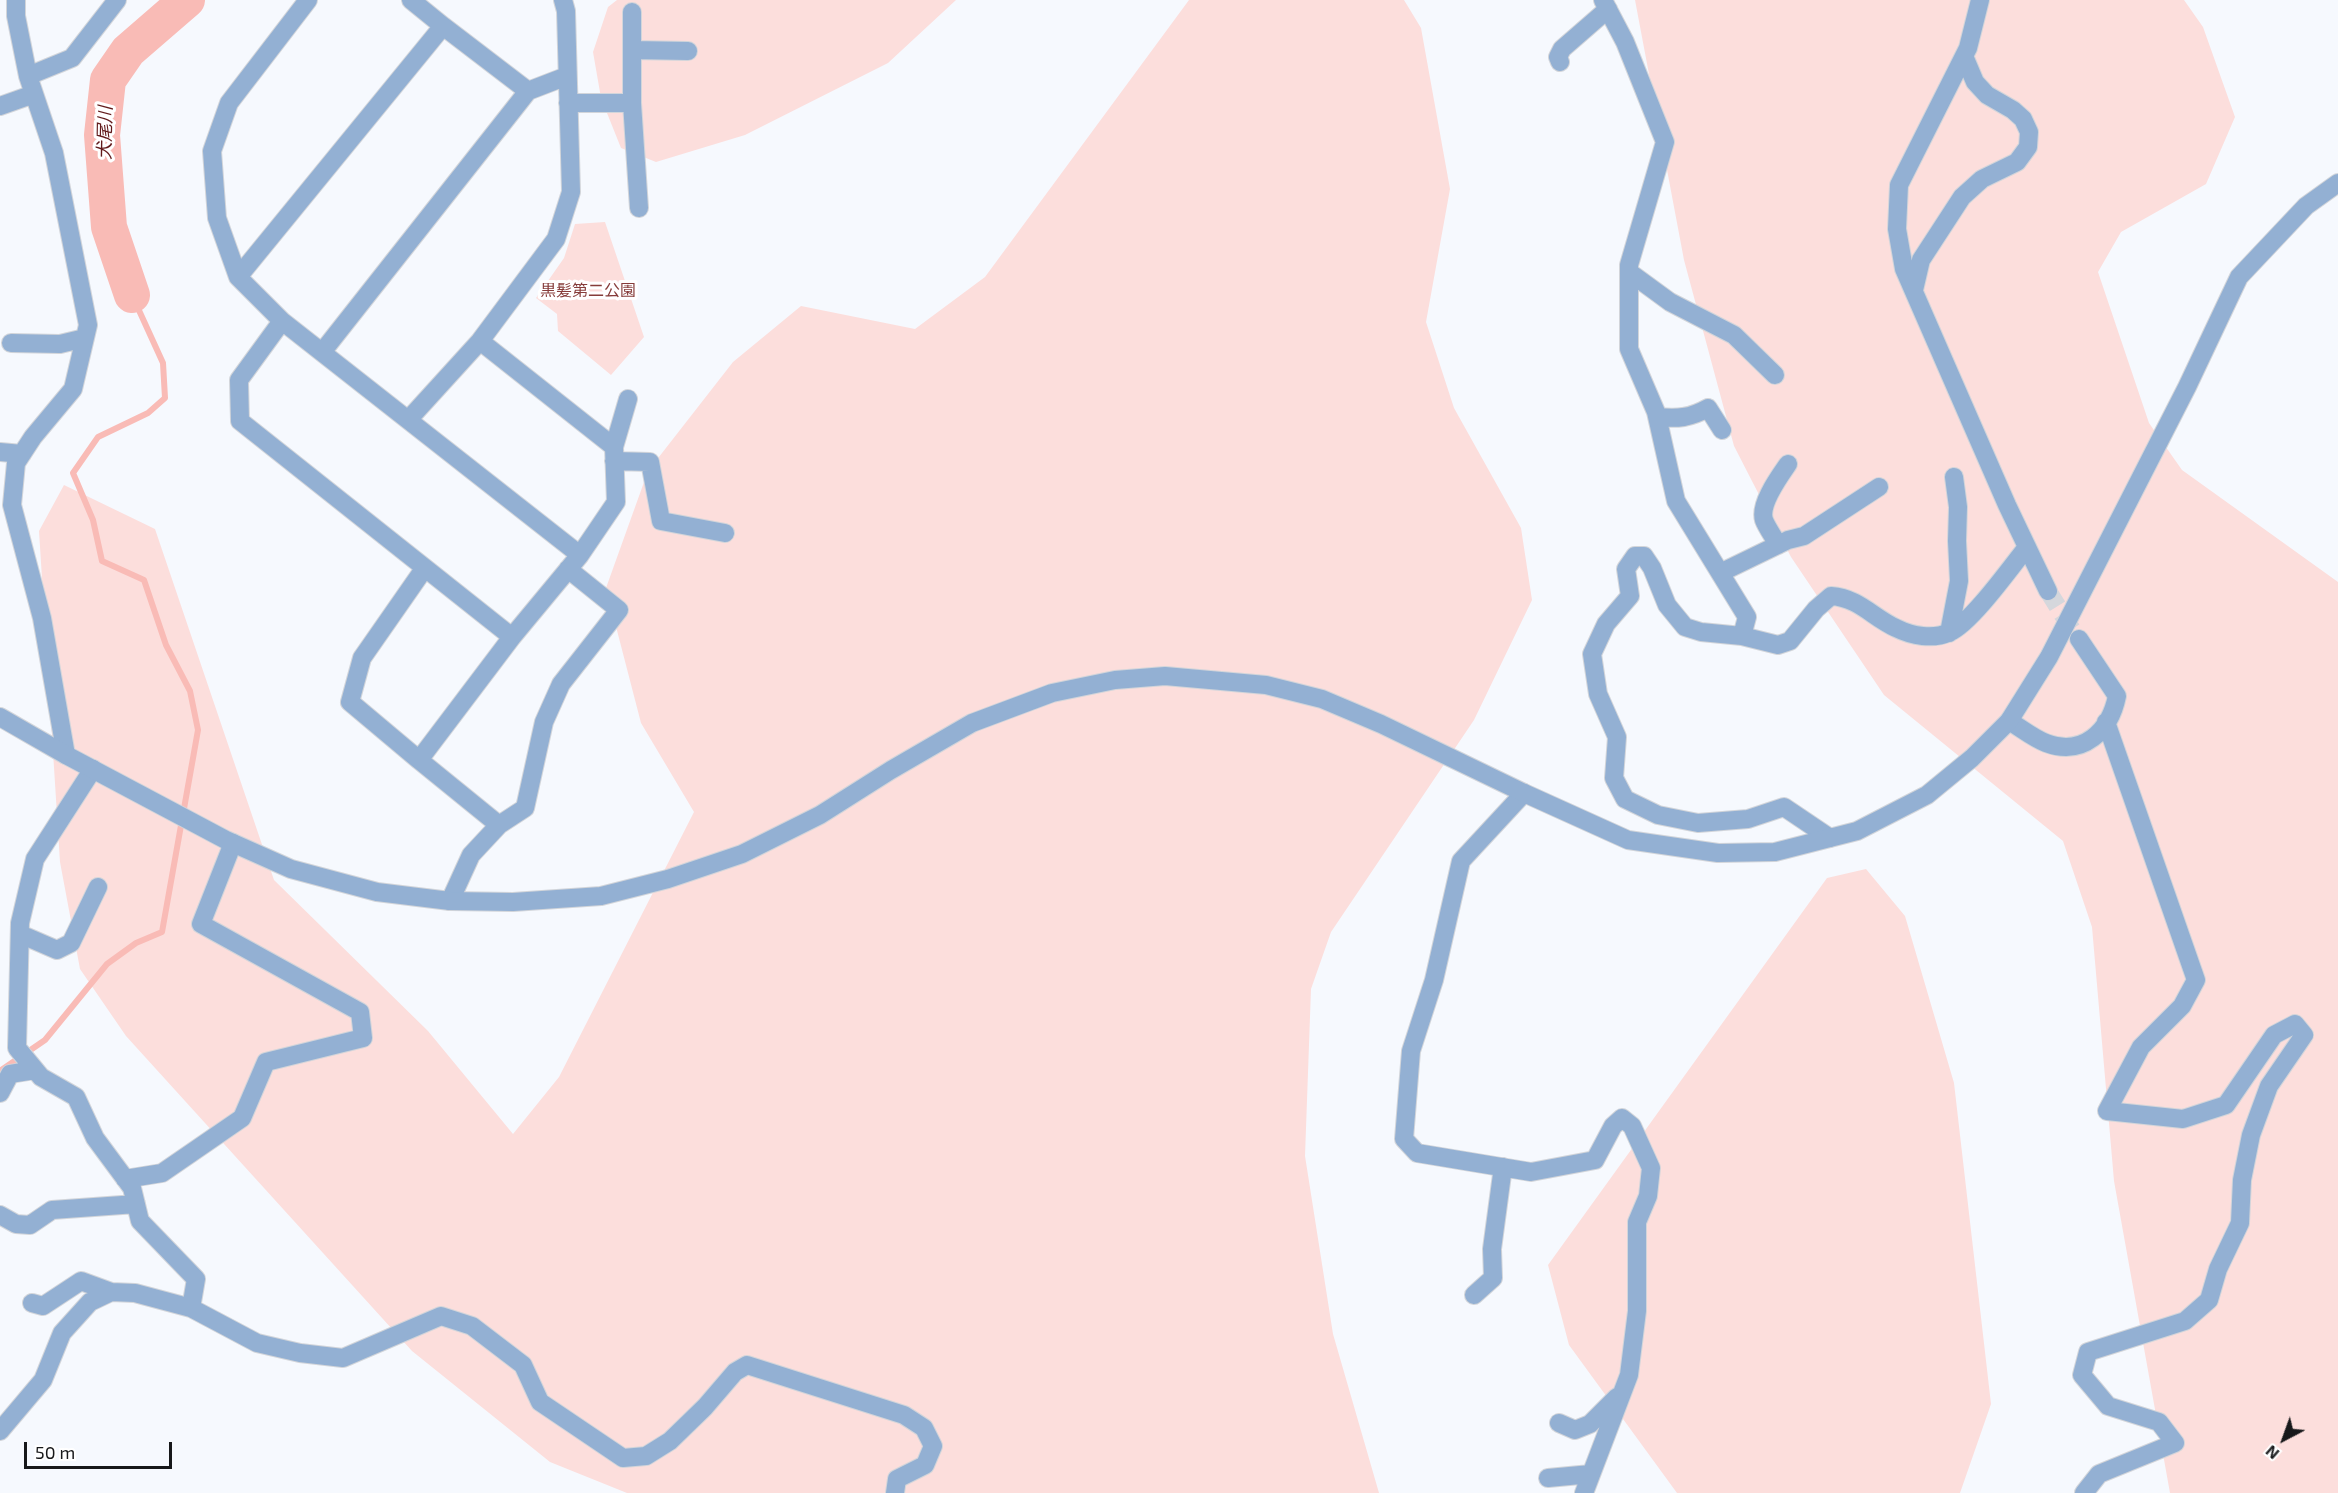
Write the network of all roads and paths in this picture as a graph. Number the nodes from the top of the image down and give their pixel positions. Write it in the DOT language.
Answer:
graph roads {
  1 [pos="16,0"];
  2 [pos="117,0"];
  3 [pos="308,0"];
  4 [pos="411,0"];
  5 [pos="562,0"];
  6 [pos="1980,0"];
  7 [pos="1606,4"];
  8 [pos="632,12"];
  9 [pos="443,26"];
  10 [pos="632,50"];
  11 [pos="688,51"];
  12 [pos="1964,56"];
  13 [pos="1560,62"];
  14 [pos="567,75"];
  15 [pos="31,85"];
  16 [pos="528,91"];
  17 [pos="568,103"];
  18 [pos="632,103"];
  19 [pos="0,106"];
  20 [pos="2338,183"];
  21 [pos="639,208"];
  22 [pos="1629,272"];
  23 [pos="238,278"];
  24 [pos="1914,290"];
  25 [pos="282,321"];
  26 [pos="85,338"];
  27 [pos="480,341"];
  28 [pos="11,343"];
  29 [pos="323,351"];
  30 [pos="1775,375"];
  31 [pos="628,399"];
  32 [pos="1658,417"];
  33 [pos="409,419"];
  34 [pos="1722,430"];
  35 [pos="0,452"];
  36 [pos="22,454"];
  37 [pos="614,454"];
  38 [pos="1788,464"];
  39 [pos="1954,477"];
  40 [pos="1878,487"];
  41 [pos="725,533"];
  42 [pos="1778,545"];
  43 [pos="2027,547"];
  44 [pos="580,555"];
  45 [pos="424,569"];
  46 [pos="568,569"];
  47 [pos="1720,573"];
  48 [pos="2048,591"];
  49 [pos="1949,633"];
  50 [pos="1742,636"];
  51 [pos="512,637"];
  52 [pos="2079,639"];
  53 [pos="0,717"];
  54 [pos="2009,721"];
  55 [pos="2106,722"];
  56 [pos="66,755"];
  57 [pos="419,760"];
  58 [pos="93,769"];
  59 [pos="1524,793"];
  60 [pos="499,825"];
  61 [pos="1830,838"];
  62 [pos="229,841"];
  63 [pos="98,887"];
  64 [pos="450,901"];
  65 [pos="20,934"];
  66 [pos="33,1068"];
  67 [pos="6,1074"];
  68 [pos="0,1093"];
  69 [pos="1503,1167"];
  70 [pos="125,1179"];
  71 [pos="135,1204"];
  72 [pos="0,1215"];
  73 [pos="111,1292"];
  74 [pos="1474,1295"];
  75 [pos="32,1303"];
  76 [pos="191,1308"];
  77 [pos="1622,1392"];
  78 [pos="1559,1423"];
  79 [pos="0,1431"];
  80 [pos="1591,1474"];
  81 [pos="1548,1478"];
  82 [pos="895,1493"];
  83 [pos="1584,1493"];
  84 [pos="2084,1493"];
  1 -- 15 [label="street"];
  2 -- 15 [label="street"];
  3 -- 23 [label="street"];
  4 -- 9 [label="street"];
  5 -- 14 [label="street"];
  6 -- 12 [label="street"];
  7 -- 13 [label="street"];
  7 -- 22 [label="street"];
  8 -- 10 [label="street"];
  9 -- 16 [label="street"];
  9 -- 23 [label="street"];
  10 -- 11 [label="street"];
  10 -- 18 [label="street"];
  12 -- 24 [label="street"];
  12 -- 24 [label="street"];
  14 -- 16 [label="street"];
  14 -- 17 [label="street"];
  15 -- 19 [label="street"];
  15 -- 26 [label="street"];
  16 -- 29 [label="street"];
  17 -- 18 [label="street"];
  17 -- 27 [label="street"];
  18 -- 21 [label="street"];
  20 -- 54 [label="street"];
  22 -- 30 [label="street"];
  22 -- 32 [label="street"];
  23 -- 25 [label="street"];
  24 -- 43 [label="street"];
  25 -- 29 [label="street"];
  25 -- 45 [label="street"];
  26 -- 28 [label="street"];
  26 -- 36 [label="street"];
  27 -- 33 [label="street"];
  27 -- 37 [label="street"];
  29 -- 33 [label="street"];
  31 -- 37 [label="street"];
  32 -- 34 [label="street"];
  32 -- 47 [label="street"];
  33 -- 44 [label="street"];
  35 -- 36 [label="street"];
  36 -- 56 [label="street"];
  37 -- 41 [label="street"];
  37 -- 44 [label="street"];
  38 -- 42 [label="street"];
  39 -- 49 [label="street"];
  40 -- 42 [label="street"];
  42 -- 47 [label="street"];
  43 -- 48 [label="street"];
  43 -- 49 [label="street"];
  44 -- 46 [label="street"];
  45 -- 51 [label="street"];
  45 -- 57 [label="street"];
  46 -- 51 [label="street"];
  46 -- 60 [label="street"];
  47 -- 50 [label="street"];
  49 -- 50 [label="street"];
  50 -- 61 [label="street"];
  51 -- 57 [label="street"];
  52 -- 55 [label="street"];
  53 -- 56 [label="street"];
  54 -- 55 [label="street"];
  54 -- 61 [label="street"];
  55 -- 84 [label="street"];
  56 -- 58 [label="street"];
  57 -- 60 [label="street"];
  58 -- 62 [label="street"];
  58 -- 65 [label="street"];
  59 -- 61 [label="street"];
  59 -- 64 [label="street"];
  59 -- 69 [label="street"];
  60 -- 64 [label="street"];
  62 -- 64 [label="street"];
  62 -- 70 [label="street"];
  63 -- 65 [label="street"];
  65 -- 66 [label="street"];
  66 -- 67 [label="street"];
  66 -- 70 [label="street"];
  67 -- 68 [label="street"];
  69 -- 74 [label="street"];
  69 -- 77 [label="street"];
  70 -- 71 [label="street"];
  71 -- 72 [label="street"];
  71 -- 76 [label="street"];
  73 -- 75 [label="street"];
  73 -- 76 [label="street"];
  73 -- 79 [label="street"];
  76 -- 82 [label="street"];
  77 -- 78 [label="street"];
  77 -- 80 [label="street"];
  80 -- 81 [label="street"];
  80 -- 83 [label="street"];
}
